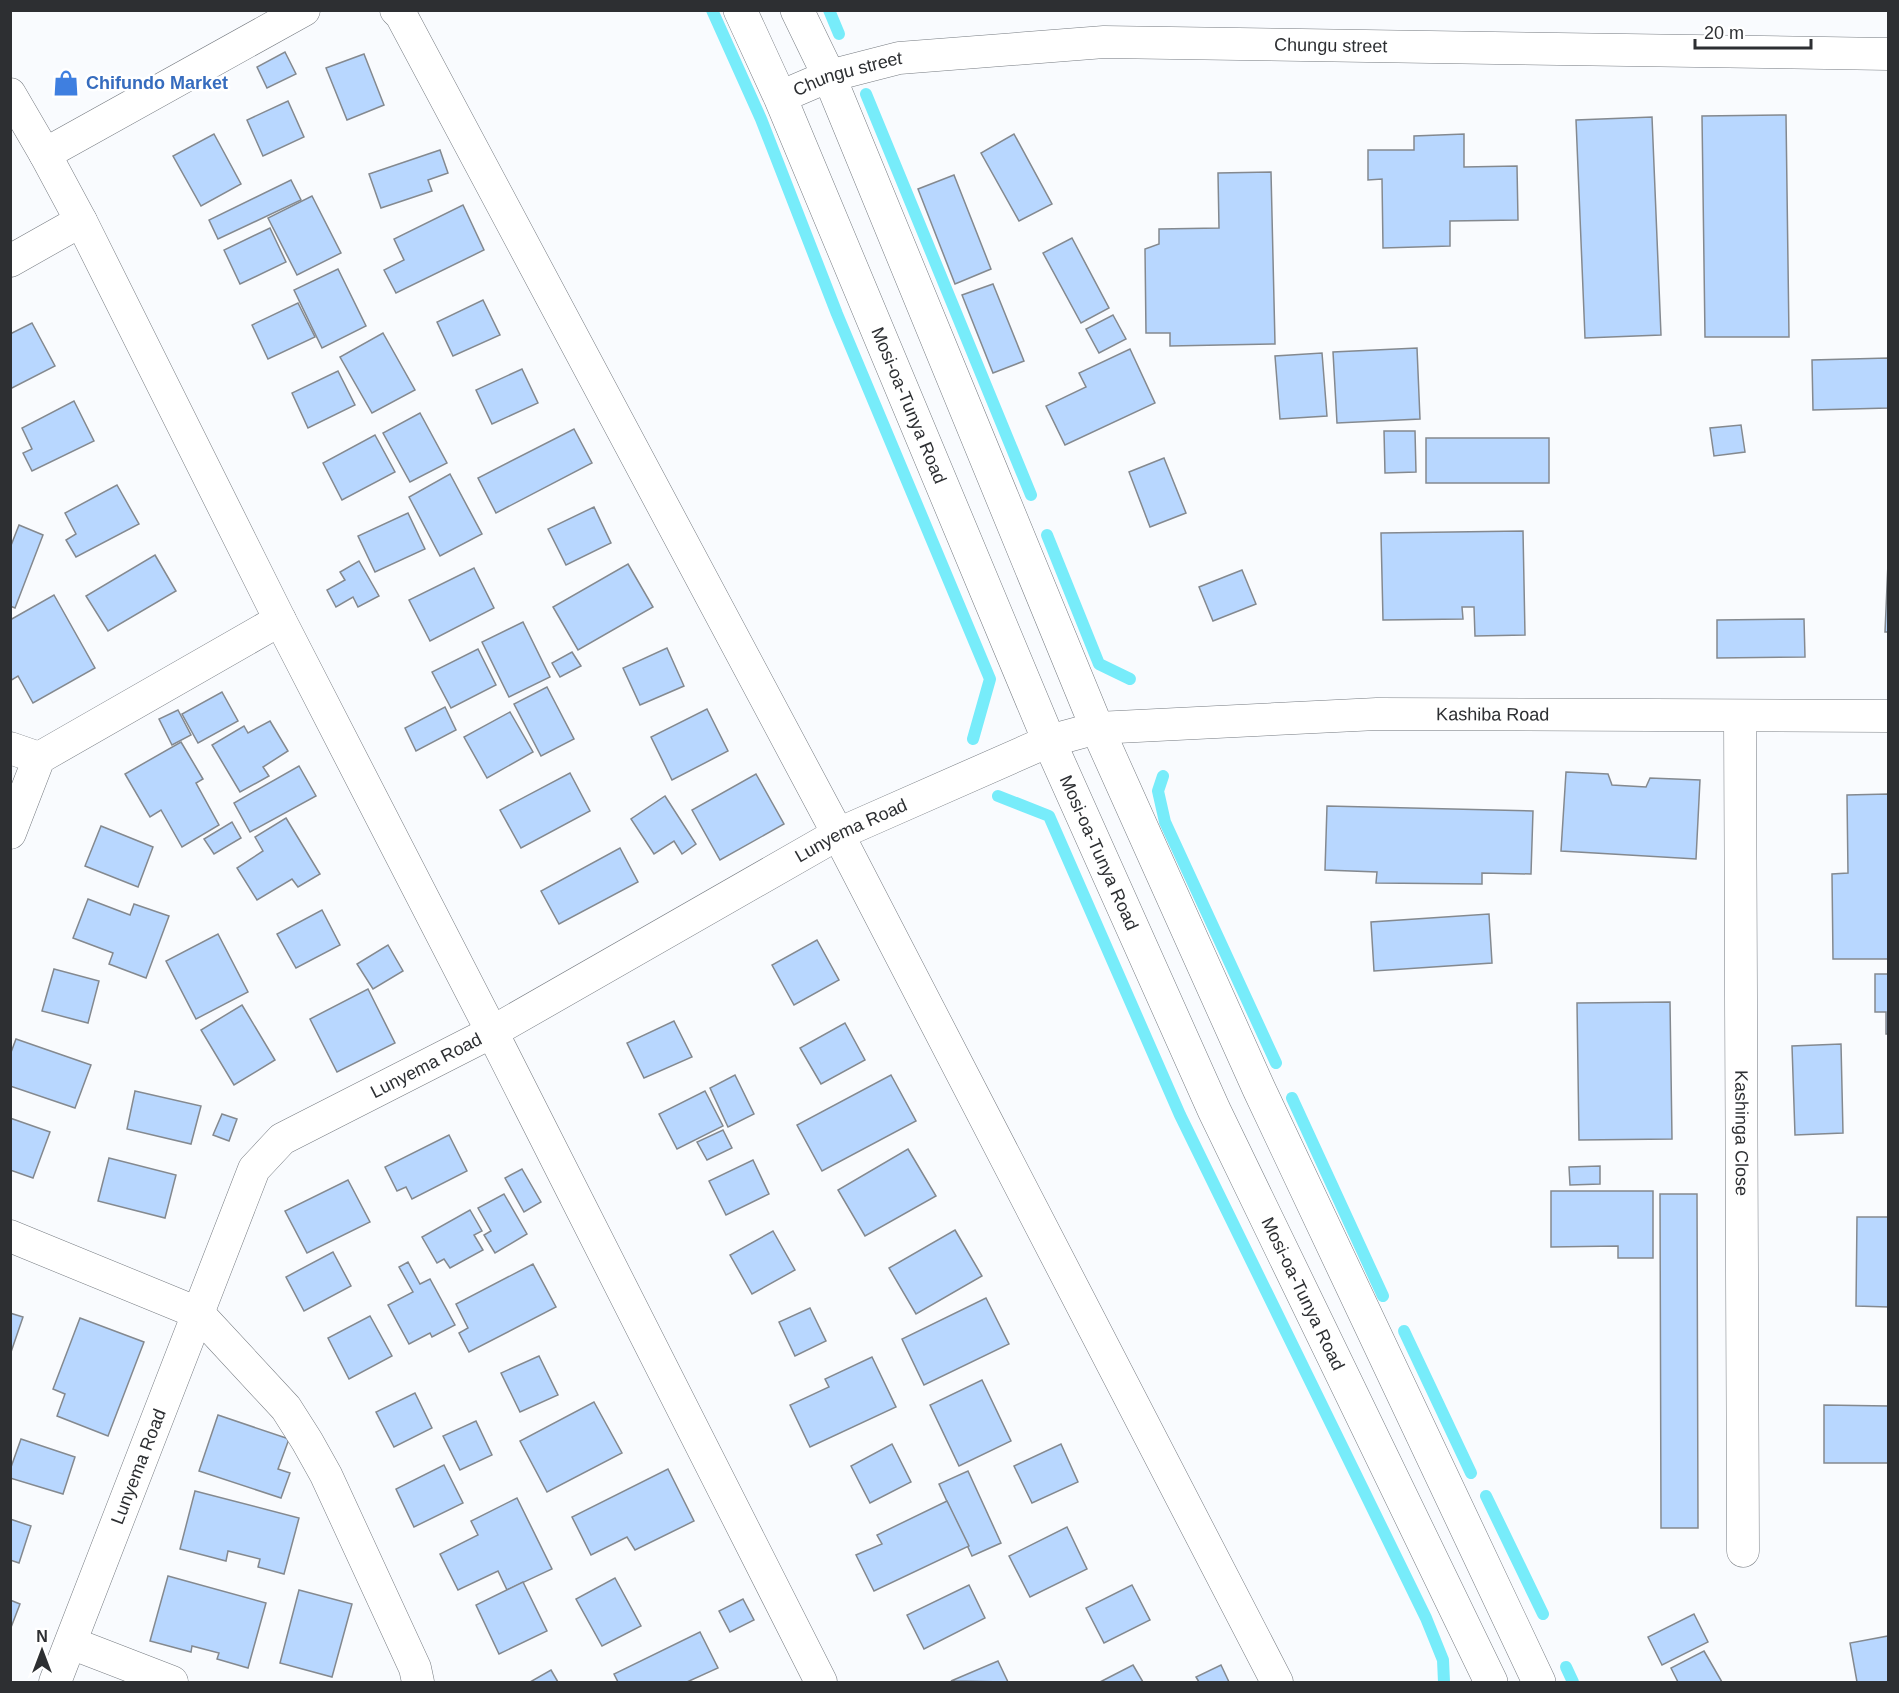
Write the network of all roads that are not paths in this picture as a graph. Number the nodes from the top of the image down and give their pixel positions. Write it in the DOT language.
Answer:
graph roads {
  1 [pos="304,10"];
  2 [pos="396,10"];
  3 [pos="740,10"];
  4 [pos="797,10"];
  5 [pos="1888,54"];
  6 [pos="829,76"];
  7 [pos="10,94"];
  8 [pos="780,97"];
  9 [pos="45,154"];
  10 [pos="81,221"];
  11 [pos="10,261"];
  12 [pos="280,620"];
  13 [pos="1740,716"];
  14 [pos="1888,716"];
  15 [pos="1097,728"];
  16 [pos="1049,741"];
  17 [pos="25,753"];
  18 [pos="10,833"];
  19 [pos="838,834"];
  20 [pos="492,1032"];
  21 [pos="10,1236"];
  22 [pos="198,1313"];
  23 [pos="1743,1551"];
  24 [pos="71,1643"];
  25 [pos="55,1683"];
  26 [pos="172,1683"];
  27 [pos="418,1683"];
  28 [pos="822,1683"];
  29 [pos="1277,1683"];
  30 [pos="1491,1683"];
  31 [pos="1539,1683"];
  1 -- 9 [label="street"];
  2 -- 19 [label="street"];
  3 -- 8 [label="main road, Mosi-oa-Tunya Road"];
  4 -- 6 [label="main road"];
  5 -- 6 [label="street, Chungu street"];
  6 -- 8 [label="street, Chungu street"];
  6 -- 15 [label="main road"];
  7 -- 9 [label="street"];
  8 -- 16 [label="main road, Mosi-oa-Tunya Road"];
  9 -- 10 [label="street"];
  10 -- 11 [label="street"];
  10 -- 12 [label="street"];
  12 -- 17 [label="street"];
  12 -- 20 [label="street"];
  13 -- 14 [label="street, Kashiba Road"];
  13 -- 15 [label="street, Kashiba Road"];
  13 -- 23 [label="street, Kashinga Close"];
  15 -- 16 [label="street, Lunyema Road"];
  15 -- 31 [label="main road"];
  16 -- 19 [label="street, Lunyema Road"];
  16 -- 30 [label="main road, Mosi-oa-Tunya Road"];
  17 -- 18 [label="street"];
  19 -- 20 [label="street, Lunyema Road"];
  19 -- 29 [label="street"];
  20 -- 22 [label="street, Lunyema Road"];
  20 -- 28 [label="street"];
  21 -- 22 [label="street"];
  22 -- 24 [label="street, Lunyema Road"];
  22 -- 27 [label="street"];
  24 -- 25 [label="street, Lunyema Road"];
  24 -- 26 [label="street"];
}
